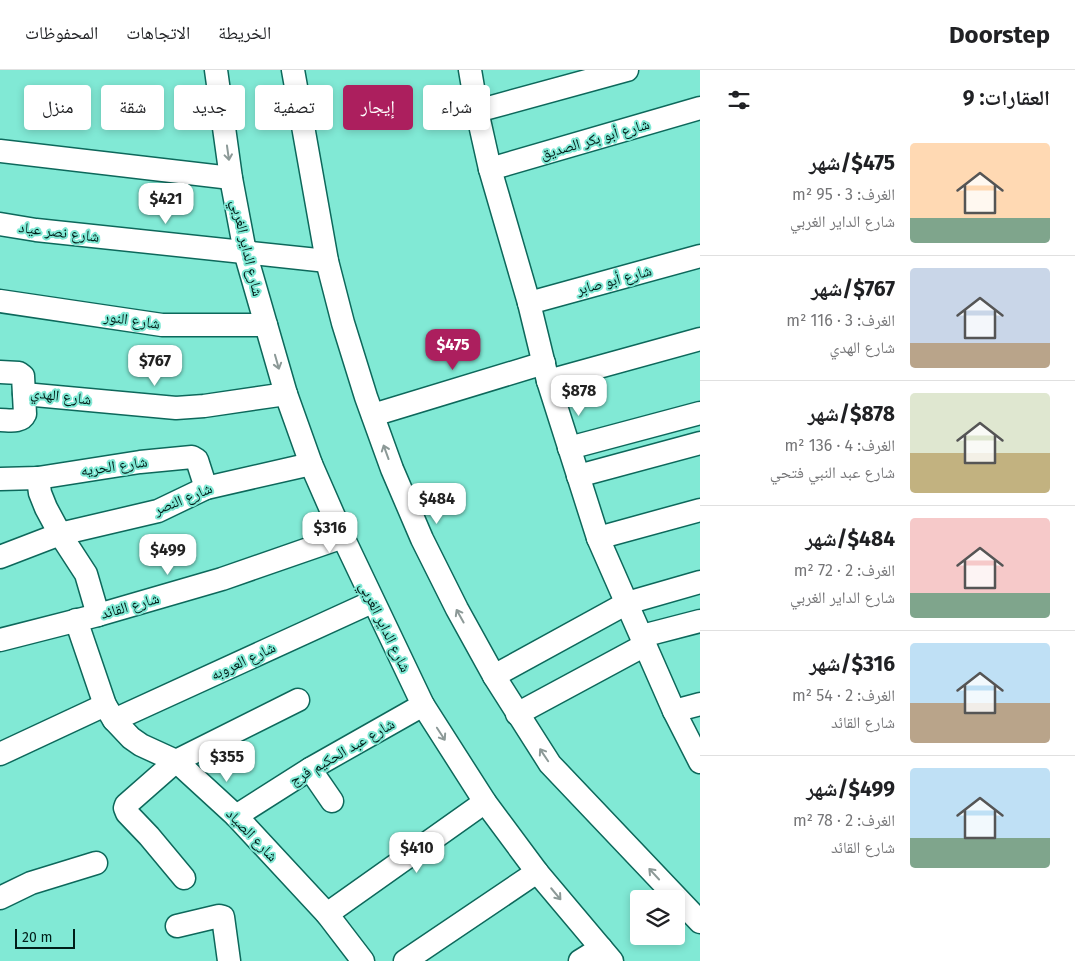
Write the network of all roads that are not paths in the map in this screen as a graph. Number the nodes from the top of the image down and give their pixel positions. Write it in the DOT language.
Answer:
graph roads {
  1 [pos="216,70"];
  2 [pos="293,70"];
  3 [pos="470,70"];
  4 [pos="627,70"];
  5 [pos="472,85"];
  6 [pos="490,108"];
  7 [pos="700,108"];
  8 [pos="480,130"];
  9 [pos="0,151"];
  10 [pos="490,169"];
  11 [pos="231,178"];
  12 [pos="0,224"];
  13 [pos="245,252"];
  14 [pos="700,256"];
  15 [pos="327,261"];
  16 [pos="0,301"];
  17 [pos="529,303"];
  18 [pos="266,325"];
  19 [pos="700,339"];
  20 [pos="0,372"];
  21 [pos="546,372"];
  22 [pos="24,394"];
  23 [pos="286,394"];
  24 [pos="700,413"];
  25 [pos="373,415"];
  26 [pos="0,420"];
  27 [pos="700,443"];
  28 [pos="569,448"];
  29 [pos="311,464"];
  30 [pos="578,476"];
  31 [pos="38,478"];
  32 [pos="0,479"];
  33 [pos="206,488"];
  34 [pos="700,510"];
  35 [pos="60,534"];
  36 [pos="343,537"];
  37 [pos="598,538"];
  38 [pos="0,558"];
  39 [pos="700,582"];
  40 [pos="372,602"];
  41 [pos="627,603"];
  42 [pos="98,615"];
  43 [pos="76,620"];
  44 [pos="700,621"];
  45 [pos="0,640"];
  46 [pos="644,641"];
  47 [pos="494,676"];
  48 [pos="298,700"];
  49 [pos="700,704"];
  50 [pos="423,706"];
  51 [pos="674,711"];
  52 [pos="109,713"];
  53 [pos="517,714"];
  54 [pos="0,754"];
  55 [pos="176,761"];
  56 [pos="700,762"];
  57 [pos="310,769"];
  58 [pos="332,801"];
  59 [pos="485,802"];
  60 [pos="236,816"];
  61 [pos="96,863"];
  62 [pos="537,872"];
  63 [pos="184,878"];
  64 [pos="0,898"];
  65 [pos="327,914"];
  66 [pos="700,922"];
  67 [pos="177,926"];
  68 [pos="606,954"];
  69 [pos="229,961"];
  70 [pos="363,961"];
  71 [pos="405,961"];
  72 [pos="580,961"];
  1 -- 11 [label="street, شارع الداير الغربي, one-way"];
  2 -- 15 [label="street"];
  3 -- 5 [label="street"];
  4 -- 6 [label="street"];
  7 -- 10 [label="street, شارع أبو بكر الصديق"];
  8 -- 10 [label="street"];
  9 -- 11 [label="street"];
  10 -- 17 [label="street"];
  11 -- 13 [label="street, شارع الداير الغربي"];
  12 -- 13 [label="street, شارع نصر عياد"];
  13 -- 15 [label="street, شارع نصر عياد"];
  13 -- 18 [label="street, شارع الداير الغربي"];
  14 -- 17 [label="street, شارع أبو صابر"];
  15 -- 25 [label="street"];
  16 -- 18 [label="street, شارع النور"];
  17 -- 21 [label="street"];
  18 -- 23 [label="street, شارع الداير الغربي, one-way"];
  19 -- 21 [label="street"];
  20 -- 22 [label="street, شارع الهدي"];
  21 -- 25 [label="street"];
  21 -- 28 [label="street"];
  22 -- 23 [label="street, شارع الهدي"];
  22 -- 26 [label="street"];
  23 -- 29 [label="street, شارع الداير الغربي"];
  24 -- 28 [label="street"];
  47 -- 25 [label="street, one-way"];
  27 -- 30 [label="street"];
  28 -- 30 [label="street"];
  29 -- 33 [label="street, شارع النصر"];
  29 -- 36 [label="street, شارع الداير الغربي"];
  30 -- 37 [label="street"];
  31 -- 32 [label="street, شارع الحريه"];
  31 -- 33 [label="street, شارع الحريه"];
  31 -- 35 [label="street"];
  33 -- 35 [label="street, شارع النصر"];
  34 -- 37 [label="street"];
  35 -- 38 [label="street, شارع النصر"];
  35 -- 42 [label="street"];
  36 -- 40 [label="street, شارع الداير الغربي"];
  36 -- 42 [label="street, شارع القائد"];
  37 -- 41 [label="street"];
  39 -- 41 [label="street"];
  40 -- 50 [label="street, شارع الداير الغربي"];
  40 -- 52 [label="street, شارع العروبه"];
  41 -- 46 [label="street"];
  41 -- 47 [label="street"];
  42 -- 43 [label="street, شارع القائد"];
  43 -- 45 [label="street, شارع القائد"];
  43 -- 52 [label="street, شارع الصياد"];
  44 -- 46 [label="street"];
  46 -- 51 [label="street"];
  46 -- 53 [label="street"];
  47 -- 53 [label="street"];
  48 -- 55 [label="street"];
  49 -- 51 [label="street"];
  50 -- 57 [label="street, شارع عبد الحكيم فرج"];
  50 -- 59 [label="street, شارع الداير الغربي, one-way"];
  51 -- 56 [label="street"];
  52 -- 54 [label="street, شارع العروبه"];
  52 -- 55 [label="street, شارع الصياد"];
  66 -- 53 [label="street, one-way"];
  55 -- 60 [label="street, شارع الصياد"];
  55 -- 63 [label="street"];
  57 -- 58 [label="street"];
  57 -- 60 [label="street, شارع عبد الحكيم فرج"];
  59 -- 62 [label="street, شارع الداير الغربي"];
  59 -- 65 [label="street"];
  60 -- 65 [label="street, شارع الصياد"];
  61 -- 64 [label="street"];
  62 -- 68 [label="street, شارع الداير الغربي, one-way"];
  62 -- 71 [label="street"];
  65 -- 70 [label="street, شارع الصياد"];
  67 -- 69 [label="street"];
  68 -- 72 [label="street"];
}
